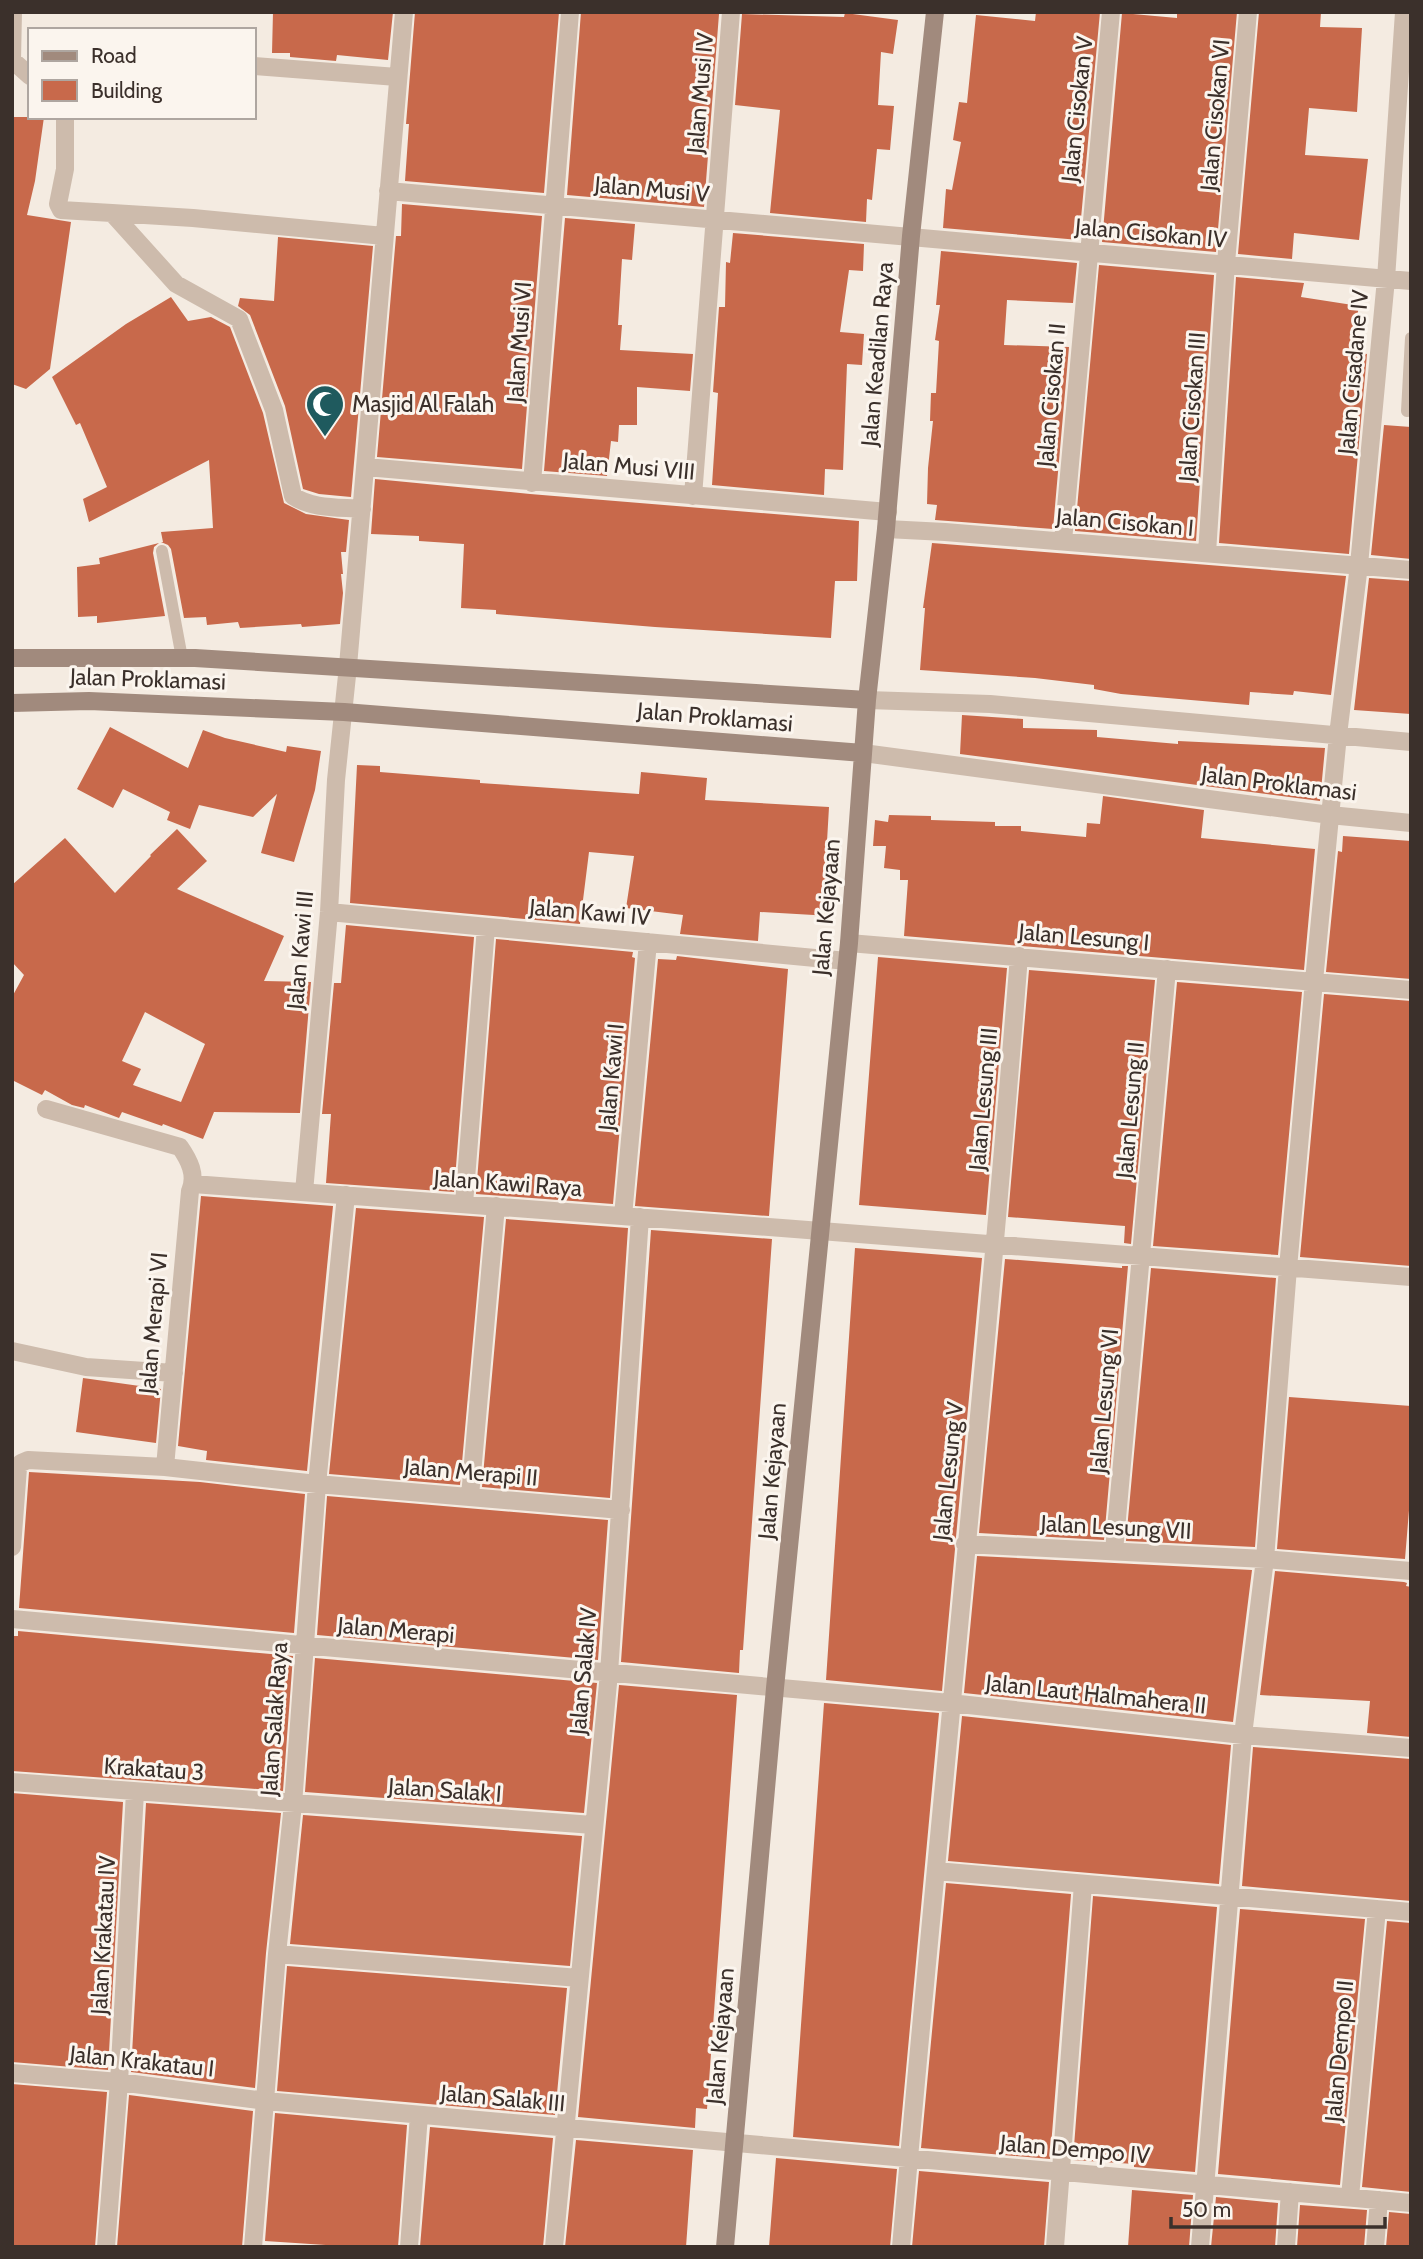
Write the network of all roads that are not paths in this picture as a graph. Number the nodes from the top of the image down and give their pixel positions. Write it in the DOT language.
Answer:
graph roads {
  1 [pos="13,12"];
  2 [pos="404,12"];
  3 [pos="570,12"];
  4 [pos="732,12"];
  5 [pos="935,12"];
  6 [pos="1111,12"];
  7 [pos="1248,12"];
  8 [pos="1405,12"];
  9 [pos="12,60"];
  10 [pos="256,66"];
  11 [pos="28,74"];
  12 [pos="397,78"];
  13 [pos="65,119"];
  14 [pos="388,191"];
  15 [pos="554,205"];
  16 [pos="112,213"];
  17 [pos="715,219"];
  18 [pos="384,236"];
  19 [pos="911,236"];
  20 [pos="1088,253"];
  21 [pos="1226,263"];
  22 [pos="1386,279"];
  23 [pos="1411,281"];
  24 [pos="1411,338"];
  25 [pos="1407,411"];
  26 [pos="366,467"];
  27 [pos="532,483"];
  28 [pos="693,496"];
  29 [pos="362,509"];
  30 [pos="887,521"];
  31 [pos="1063,541"];
  32 [pos="162,551"];
  33 [pos="1207,553"];
  34 [pos="1359,565"];
  35 [pos="1411,570"];
  36 [pos="12,658"];
  37 [pos="182,658"];
  38 [pos="348,666"];
  39 [pos="867,700"];
  40 [pos="12,703"];
  41 [pos="344,712"];
  42 [pos="1338,735"];
  43 [pos="1411,742"];
  44 [pos="863,753"];
  45 [pos="1330,815"];
  46 [pos="1411,823"];
  47 [pos="328,912"];
  48 [pos="486,927"];
  49 [pos="648,942"];
  50 [pos="848,952"];
  51 [pos="1019,956"];
  52 [pos="1167,969"];
  53 [pos="1314,981"];
  54 [pos="1411,990"];
  55 [pos="46,1109"];
  56 [pos="193,1184"];
  57 [pos="304,1192"];
  58 [pos="346,1195"];
  59 [pos="464,1204"];
  60 [pos="496,1206"];
  61 [pos="631,1216"];
  62 [pos="820,1231"];
  63 [pos="996,1245"];
  64 [pos="1142,1256"];
  65 [pos="1288,1268"];
  66 [pos="1411,1278"];
  67 [pos="12,1351"];
  68 [pos="174,1373"];
  69 [pos="165,1467"];
  70 [pos="317,1484"];
  71 [pos="470,1496"];
  72 [pos="621,1510"];
  73 [pos="965,1544"];
  74 [pos="12,1547"];
  75 [pos="1114,1551"];
  76 [pos="1265,1559"];
  77 [pos="1411,1571"];
  78 [pos="12,1619"];
  79 [pos="304,1646"];
  80 [pos="609,1673"];
  81 [pos="775,1688"];
  82 [pos="950,1703"];
  83 [pos="1243,1735"];
  84 [pos="1411,1748"];
  85 [pos="12,1782"];
  86 [pos="135,1792"];
  87 [pos="293,1804"];
  88 [pos="593,1825"];
  89 [pos="936,1871"];
  90 [pos="1083,1884"];
  91 [pos="1230,1897"];
  92 [pos="1377,1909"];
  93 [pos="1411,1912"];
  94 [pos="277,1954"];
  95 [pos="579,1978"];
  96 [pos="12,2073"];
  97 [pos="119,2082"];
  98 [pos="267,2101"];
  99 [pos="419,2115"];
  100 [pos="564,2128"];
  101 [pos="735,2144"];
  102 [pos="908,2159"];
  103 [pos="1061,2172"];
  104 [pos="1205,2185"];
  105 [pos="1290,2192"];
  106 [pos="1350,2197"];
  107 [pos="1379,2200"];
  108 [pos="1411,2203"];
  109 [pos="106,2247"];
  110 [pos="253,2247"];
  111 [pos="409,2247"];
  112 [pos="554,2247"];
  113 [pos="726,2247"];
  114 [pos="901,2247"];
  115 [pos="1055,2247"];
  116 [pos="1200,2247"];
  117 [pos="1286,2247"];
  118 [pos="1375,2247"];
  1 -- 9 [label="street"];
  2 -- 12 [label="street, Jalan Kawi III"];
  3 -- 15 [label="street, Jalan Musi VI"];
  4 -- 17 [label="street, Jalan Musi IV"];
  5 -- 19 [label="street, Jalan Keadilan Raya"];
  6 -- 20 [label="street, Jalan Cisokan V"];
  7 -- 21 [label="street, Jalan Cisokan VI"];
  8 -- 22 [label="street, Jalan Cisadane IV"];
  9 -- 11 [label="street"];
  10 -- 12 [label="street"];
  12 -- 14 [label="street, Jalan Kawi III"];
  13 -- 16 [label="street"];
  14 -- 15 [label="street, Jalan Musi V"];
  14 -- 18 [label="street, Jalan Kawi III"];
  15 -- 17 [label="street, Jalan Musi V"];
  15 -- 27 [label="street, Jalan Musi VI"];
  16 -- 18 [label="street"];
  16 -- 29 [label="street"];
  17 -- 19 [label="street, Jalan Musi V"];
  17 -- 28 [label="street, Jalan Musi IV"];
  18 -- 26 [label="street, Jalan Kawi III"];
  19 -- 20 [label="street, Jalan Cisokan IV"];
  19 -- 30 [label="street, Jalan Keadilan Raya"];
  20 -- 21 [label="street, Jalan Cisokan IV"];
  20 -- 31 [label="street, Jalan Cisokan II"];
  21 -- 22 [label="street, Jalan Cisokan IV"];
  21 -- 33 [label="street, Jalan Cisokan III"];
  22 -- 23 [label="street, Jalan Cisokan IV"];
  22 -- 34 [label="street, Jalan Cisadane IV"];
  24 -- 25 [label="lane"];
  26 -- 27 [label="street, Jalan Musi VIII"];
  26 -- 29 [label="street, Jalan Kawi III"];
  27 -- 28 [label="street, Jalan Musi VIII"];
  28 -- 30 [label="street, Jalan Musi VIII"];
  29 -- 38 [label="street, Jalan Kawi III"];
  30 -- 31 [label="street, Jalan Cisokan I"];
  30 -- 39 [label="street, Jalan Keadilan Raya"];
  31 -- 33 [label="street, Jalan Cisokan I"];
  32 -- 37 [label="lane"];
  33 -- 34 [label="street, Jalan Cisokan I"];
  34 -- 35 [label="street, Jalan Cisokan I"];
  34 -- 42 [label="street, Jalan Cisadane IV"];
  36 -- 37 [label="street, Jalan Proklamasi"];
  37 -- 38 [label="street, Jalan Proklamasi"];
  38 -- 39 [label="street, Jalan Proklamasi"];
  38 -- 41 [label="street, Jalan Kawi III"];
  39 -- 42 [label="street, Jalan Proklamasi"];
  39 -- 44 [label="street, Jalan Kejayaan"];
  40 -- 41 [label="street, Jalan Proklamasi"];
  41 -- 44 [label="street, Jalan Proklamasi"];
  41 -- 47 [label="street, Jalan Kawi III"];
  42 -- 43 [label="street, Jalan Proklamasi"];
  42 -- 45 [label="street, Jalan Cisadane IV"];
  44 -- 45 [label="street, Jalan Proklamasi"];
  44 -- 50 [label="street, Jalan Kejayaan"];
  45 -- 46 [label="street, Jalan Proklamasi"];
  45 -- 53 [label="street, Jalan Cisadane IV"];
  47 -- 48 [label="street, Jalan Kawi IV"];
  47 -- 57 [label="street, Jalan Kawi III"];
  48 -- 49 [label="street, Jalan Kawi IV"];
  48 -- 59 [label="street"];
  49 -- 50 [label="street, Jalan Kawi IV"];
  49 -- 61 [label="street, Jalan Kawi I"];
  50 -- 51 [label="street, Jalan Lesung I"];
  50 -- 62 [label="street, Jalan Kejayaan"];
  51 -- 52 [label="street, Jalan Lesung I"];
  51 -- 63 [label="street, Jalan Lesung III"];
  52 -- 53 [label="street, Jalan Lesung I"];
  52 -- 64 [label="street, Jalan Lesung II"];
  53 -- 54 [label="street, Jalan Lesung I"];
  53 -- 65 [label="street, Jalan Cisadane IV"];
  55 -- 56 [label="street"];
  56 -- 57 [label="street, Jalan Kawi Raya"];
  56 -- 68 [label="street, Jalan Merapi VI"];
  57 -- 58 [label="street, Jalan Kawi Raya"];
  58 -- 59 [label="street, Jalan Kawi Raya"];
  58 -- 70 [label="street, Jalan Salak Raya"];
  59 -- 60 [label="street, Jalan Kawi Raya"];
  60 -- 61 [label="street, Jalan Kawi Raya"];
  60 -- 71 [label="street"];
  61 -- 62 [label="street, Jalan Kawi Raya"];
  61 -- 72 [label="street, Jalan Salak IV"];
  62 -- 63 [label="street, Jalan Kawi Raya"];
  62 -- 81 [label="street, Jalan Kejayaan"];
  63 -- 64 [label="street, Jalan Kawi Raya"];
  63 -- 73 [label="street, Jalan Lesung V"];
  64 -- 65 [label="street, Jalan Kawi Raya"];
  64 -- 75 [label="street, Jalan Lesung VI"];
  65 -- 66 [label="street, Jalan Kawi Raya"];
  65 -- 76 [label="street, Jalan Cisadane IV"];
  67 -- 68 [label="street"];
  68 -- 69 [label="street, Jalan Merapi VI"];
  69 -- 70 [label="street, Jalan Merapi II"];
  69 -- 74 [label="street, Jalan Merapi II"];
  70 -- 71 [label="street, Jalan Merapi II"];
  70 -- 79 [label="street, Jalan Salak Raya"];
  71 -- 72 [label="street, Jalan Merapi II"];
  72 -- 80 [label="street, Jalan Salak IV"];
  73 -- 75 [label="street, Jalan Lesung VII"];
  73 -- 82 [label="street, Jalan Lesung V"];
  75 -- 76 [label="street, Jalan Lesung VII"];
  76 -- 77 [label="street, Jalan Lesung VII"];
  76 -- 83 [label="street, Jalan Cisadane IV"];
  78 -- 79 [label="street, Jalan Merapi"];
  79 -- 80 [label="street, Jalan Merapi"];
  79 -- 87 [label="street, Jalan Salak Raya"];
  80 -- 81 [label="street, Jalan Merapi"];
  80 -- 88 [label="street, Jalan Salak IV"];
  81 -- 82 [label="street, Jalan Laut Halmahera II"];
  81 -- 101 [label="street, Jalan Kejayaan"];
  82 -- 83 [label="street, Jalan Laut Halmahera II"];
  82 -- 89 [label="street, Jalan Lesung V"];
  83 -- 84 [label="street, Jalan Laut Halmahera II"];
  83 -- 91 [label="street, Jalan Cisadane IV"];
  85 -- 86 [label="street, Krakatau 3"];
  86 -- 87 [label="street, Krakatau 3"];
  86 -- 97 [label="street, Jalan Krakatau IV"];
  87 -- 88 [label="street, Jalan Salak I"];
  87 -- 94 [label="street, Jalan Salak Raya"];
  88 -- 95 [label="street, Jalan Salak IV"];
  89 -- 90 [label="street"];
  89 -- 102 [label="street, Jalan Lesung V"];
  90 -- 91 [label="street"];
  90 -- 103 [label="street"];
  91 -- 92 [label="street"];
  91 -- 104 [label="street, Jalan Cisadane IV"];
  92 -- 93 [label="street"];
  92 -- 106 [label="street, Jalan Dempo II"];
  94 -- 95 [label="street"];
  94 -- 98 [label="street, Jalan Salak Raya"];
  95 -- 100 [label="street, Jalan Salak IV"];
  96 -- 97 [label="street, Jalan Krakatau I"];
  97 -- 98 [label="street, Jalan Krakatau I"];
  97 -- 109 [label="street, Jalan Krakatau IV"];
  98 -- 99 [label="street, Jalan Salak III"];
  98 -- 110 [label="street, Jalan Salak Raya"];
  99 -- 100 [label="street, Jalan Salak III"];
  99 -- 111 [label="street"];
  100 -- 101 [label="street, Jalan Salak III"];
  100 -- 112 [label="street, Jalan Salak IV"];
  101 -- 102 [label="street, Jalan Dempo IV"];
  101 -- 113 [label="street, Jalan Kejayaan"];
  102 -- 103 [label="street, Jalan Dempo IV"];
  102 -- 114 [label="street, Jalan Lesung V"];
  103 -- 104 [label="street, Jalan Dempo IV"];
  103 -- 115 [label="street"];
  104 -- 105 [label="street, Jalan Dempo IV"];
  104 -- 116 [label="street, Jalan Cisadane IV"];
  105 -- 106 [label="street, Jalan Dempo IV"];
  105 -- 117 [label="street"];
  106 -- 107 [label="street, Jalan Dempo IV"];
  107 -- 108 [label="street, Jalan Dempo IV"];
  107 -- 118 [label="street"];
}
